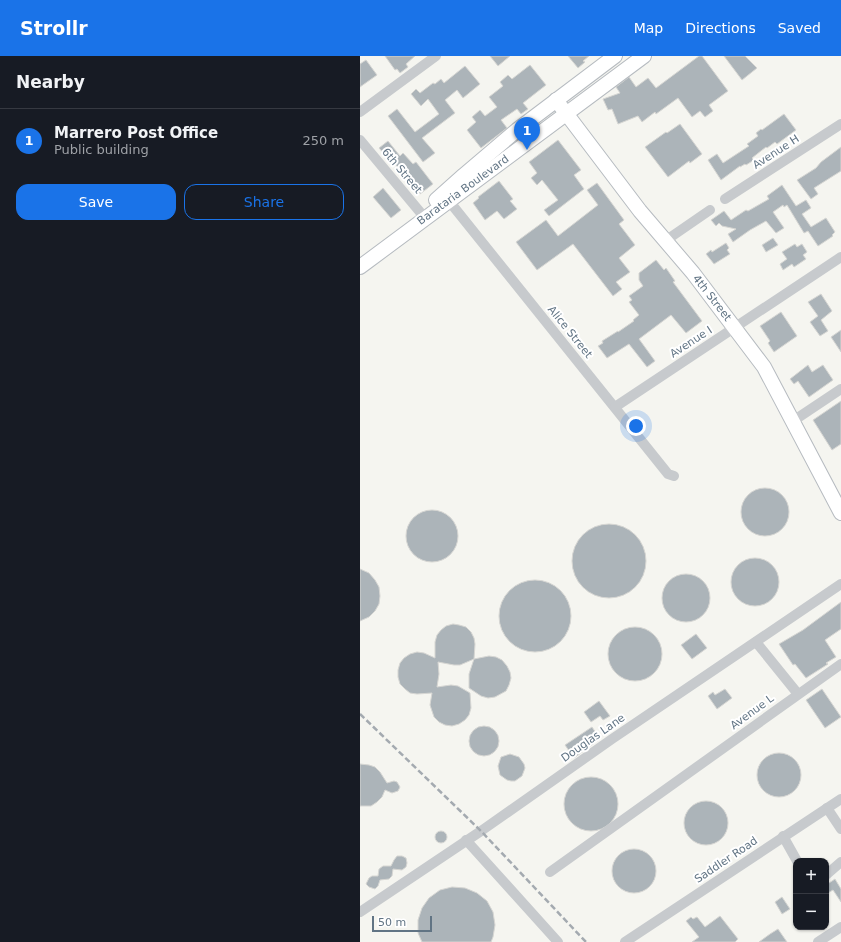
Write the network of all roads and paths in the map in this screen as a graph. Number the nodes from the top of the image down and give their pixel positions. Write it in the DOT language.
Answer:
graph roads {
  1 [pos="436,56"];
  2 [pos="615,56"];
  3 [pos="644,56"];
  4 [pos="556,100"];
  5 [pos="360,112"];
  6 [pos="567,113"];
  7 [pos="841,124"];
  8 [pos="360,140"];
  9 [pos="725,199"];
  10 [pos="449,200"];
  11 [pos="710,210"];
  12 [pos="424,215"];
  13 [pos="665,241"];
  14 [pos="841,257"];
  15 [pos="360,266"];
  16 [pos="735,327"];
  17 [pos="841,388"];
  18 [pos="615,407"];
  19 [pos="793,420"];
  20 [pos="674,476"];
  21 [pos="841,513"];
  22 [pos="841,584"];
  23 [pos="756,642"];
  24 [pos="841,664"];
  25 [pos="798,694"];
  26 [pos="841,799"];
  27 [pos="827,808"];
  28 [pos="841,830"];
  29 [pos="783,836"];
  30 [pos="466,840"];
  31 [pos="795,858"];
  32 [pos="841,862"];
  33 [pos="550,872"];
  34 [pos="829,872"];
  35 [pos="360,912"];
  36 [pos="841,927"];
  37 [pos="558,942"];
  38 [pos="625,942"];
  39 [pos="818,942"];
  1 -- 5 [label="street"];
  2 -- 4 [label="main road, Barataria Boulevard"];
  3 -- 6 [label="main road, Barataria Boulevard"];
  4 -- 6 [label="main road, 4th Street"];
  4 -- 12 [label="main road, Barataria Boulevard"];
  6 -- 10 [label="main road, Barataria Boulevard"];
  6 -- 13 [label="main road, 4th Street"];
  7 -- 9 [label="street, Avenue H"];
  8 -- 12 [label="street, 6th Street"];
  10 -- 12 [label="main road, Barataria Boulevard"];
  10 -- 18 [label="street, Alice Street"];
  11 -- 13 [label="street"];
  12 -- 15 [label="main road, Barataria Boulevard"];
  13 -- 16 [label="main road, 4th Street"];
  14 -- 16 [label="street, Avenue I"];
  16 -- 18 [label="street, Avenue I"];
  16 -- 19 [label="main road, 4th Street"];
  17 -- 19 [label="street"];
  18 -- 20 [label="street, Alice Street"];
  19 -- 21 [label="main road, 4th Street"];
  22 -- 23 [label="street, Douglas Lane"];
  23 -- 25 [label="street"];
  23 -- 30 [label="street, Douglas Lane"];
  24 -- 25 [label="street, Avenue L"];
  25 -- 33 [label="street, Avenue L"];
  26 -- 27 [label="street, Saddler Road"];
  27 -- 28 [label="street"];
  27 -- 29 [label="street, Saddler Road"];
  29 -- 31 [label="street"];
  29 -- 38 [label="street, Saddler Road"];
  30 -- 35 [label="street, Douglas Lane"];
  30 -- 37 [label="street"];
  32 -- 34 [label="street"];
  36 -- 39 [label="street"];
}
